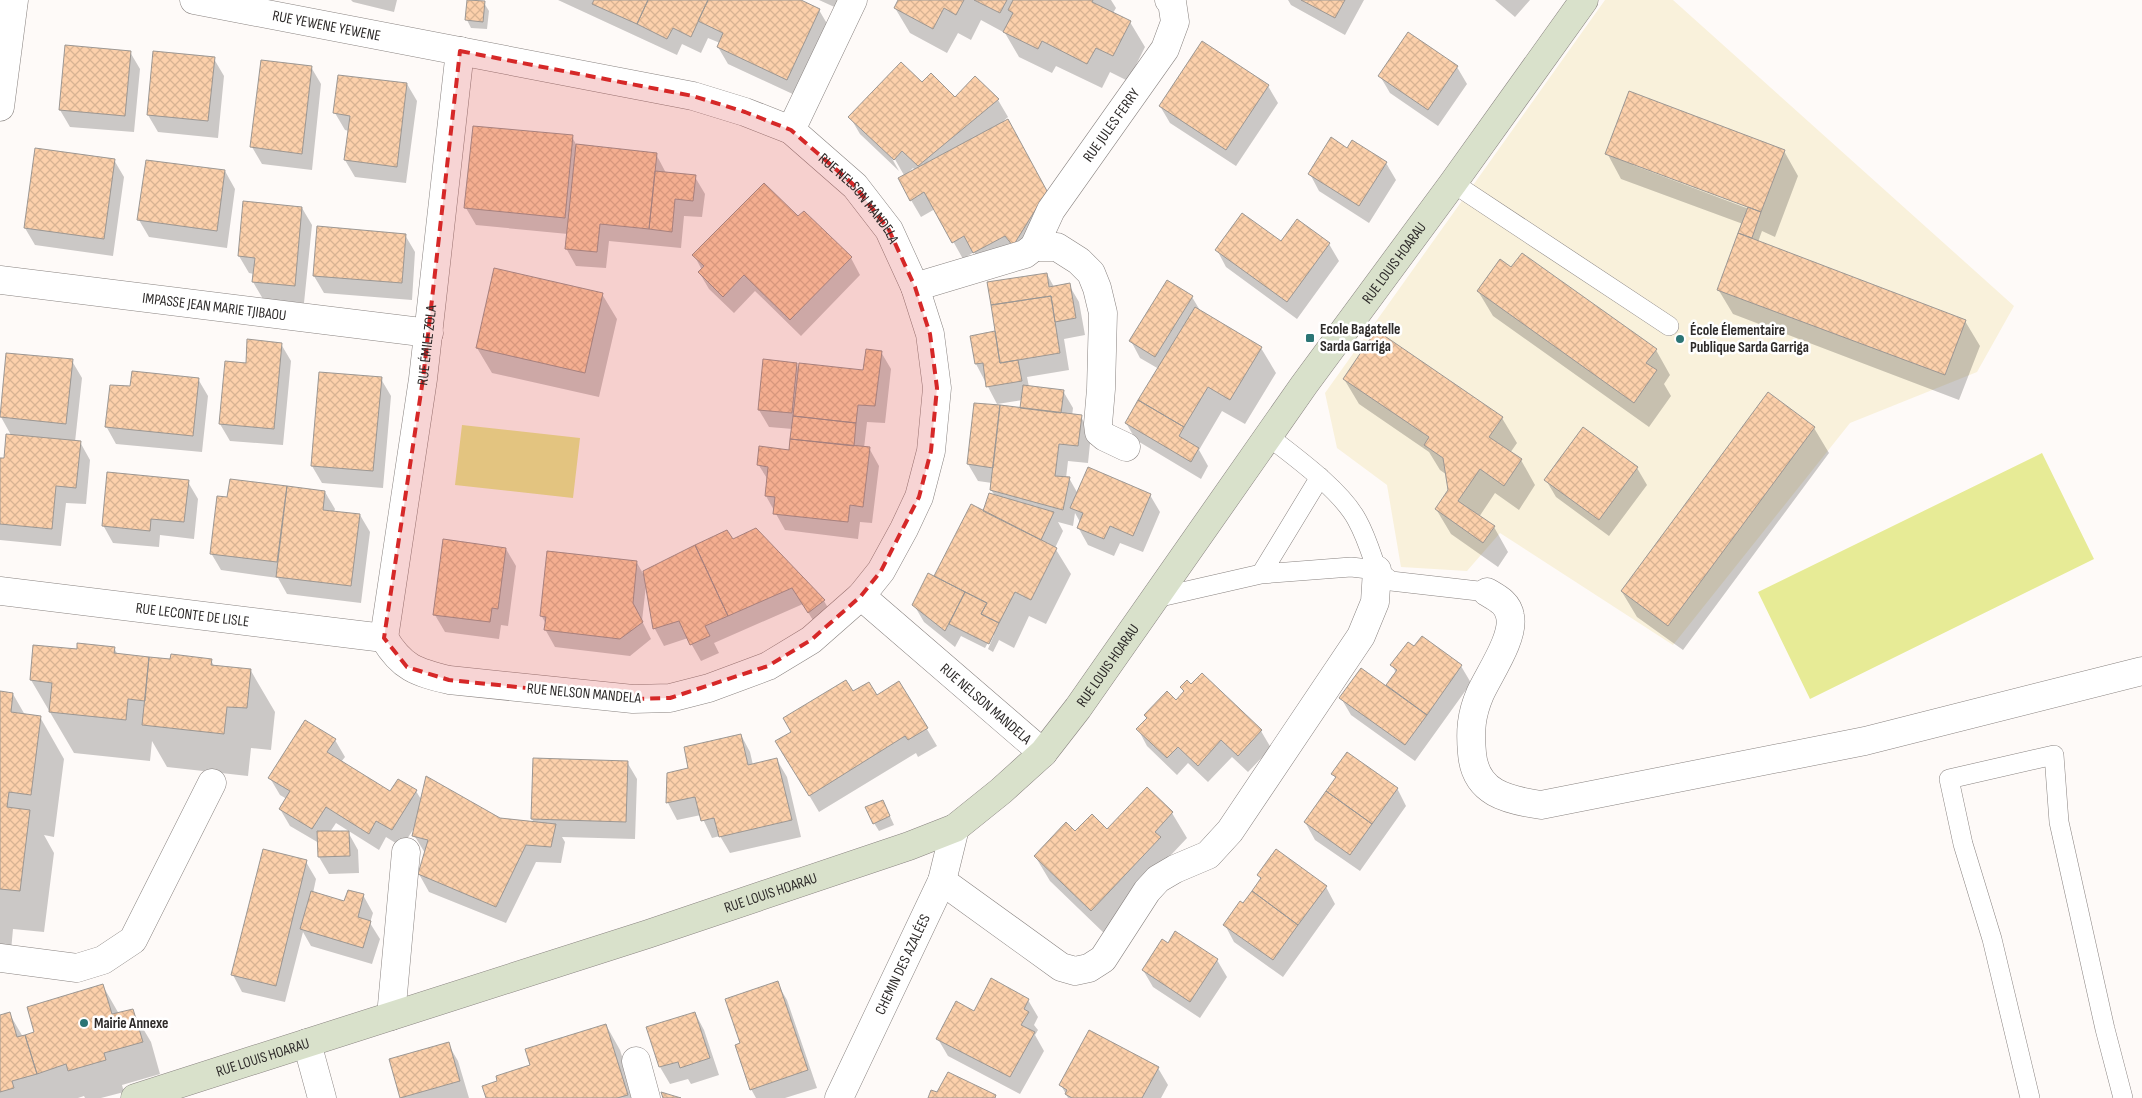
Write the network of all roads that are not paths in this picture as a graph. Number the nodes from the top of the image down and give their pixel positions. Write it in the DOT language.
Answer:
graph roads {
  1 [pos="14,0"];
  2 [pos="194,0"];
  3 [pos="853,0"];
  4 [pos="1169,0"];
  5 [pos="1584,0"];
  6 [pos="460,51"];
  7 [pos="0,107"];
  8 [pos="791,130"];
  9 [pos="1453,183"];
  10 [pos="1034,247"];
  11 [pos="0,280"];
  12 [pos="915,287"];
  13 [pos="1669,326"];
  14 [pos="429,332"];
  15 [pos="1268,436"];
  16 [pos="1126,447"];
  17 [pos="1320,477"];
  18 [pos="1377,570"];
  19 [pos="1261,574"];
  20 [pos="0,591"];
  21 [pos="1487,592"];
  22 [pos="861,596"];
  23 [pos="1156,598"];
  24 [pos="384,638"];
  25 [pos="2142,671"];
  26 [pos="1043,753"];
  27 [pos="212,783"];
  28 [pos="955,828"];
  29 [pos="406,852"];
  30 [pos="942,880"];
  31 [pos="0,958"];
  32 [pos="390,1016"];
  33 [pos="307,1043"];
  34 [pos="636,1062"];
  35 [pos="136,1098"];
  36 [pos="322,1098"];
  37 [pos="646,1098"];
  38 [pos="839,1098"];
  39 [pos="2030,1098"];
  40 [pos="2123,1098"];
  1 -- 7 [label="street"];
  2 -- 6 [label="street, RUE YEWENE YEWENE"];
  3 -- 8 [label="street"];
  4 -- 10 [label="street, RUE JULES FERRY"];
  5 -- 9 [label="main road, RUE LOUIS HOARAU"];
  6 -- 8 [label="street, RUE NELSON MANDELA"];
  6 -- 14 [label="street, RUE ÉMILE ZOLA"];
  8 -- 12 [label="street, RUE NELSON MANDELA"];
  9 -- 13 [label="lane"];
  9 -- 15 [label="main road, RUE LOUIS HOARAU"];
  10 -- 12 [label="street"];
  10 -- 16 [label="street"];
  11 -- 14 [label="street, IMPASSE JEAN MARIE TJIBAOU"];
  12 -- 22 [label="street, RUE NELSON MANDELA"];
  14 -- 24 [label="street, RUE ÉMILE ZOLA"];
  15 -- 17 [label="lane"];
  15 -- 23 [label="main road, RUE LOUIS HOARAU"];
  17 -- 18 [label="lane"];
  17 -- 19 [label="lane"];
  18 -- 19 [label="lane"];
  18 -- 21 [label="lane"];
  18 -- 30 [label="street"];
  19 -- 23 [label="lane"];
  20 -- 24 [label="street, RUE LECONTE DE LISLE"];
  21 -- 25 [label="street"];
  22 -- 24 [label="street, RUE NELSON MANDELA"];
  22 -- 26 [label="street, RUE NELSON MANDELA"];
  23 -- 26 [label="main road, RUE LOUIS HOARAU"];
  26 -- 28 [label="main road, RUE LOUIS HOARAU"];
  27 -- 31 [label="street"];
  28 -- 30 [label="street, CHEMIN DES AZALÉES"];
  28 -- 32 [label="main road, RUE LOUIS HOARAU"];
  29 -- 32 [label="street"];
  30 -- 38 [label="street, CHEMIN DES AZALÉES"];
  32 -- 33 [label="main road, RUE LOUIS HOARAU"];
  33 -- 35 [label="main road, RUE LOUIS HOARAU"];
  33 -- 36 [label="street"];
  34 -- 37 [label="street"];
  39 -- 40 [label="lane"];
}
